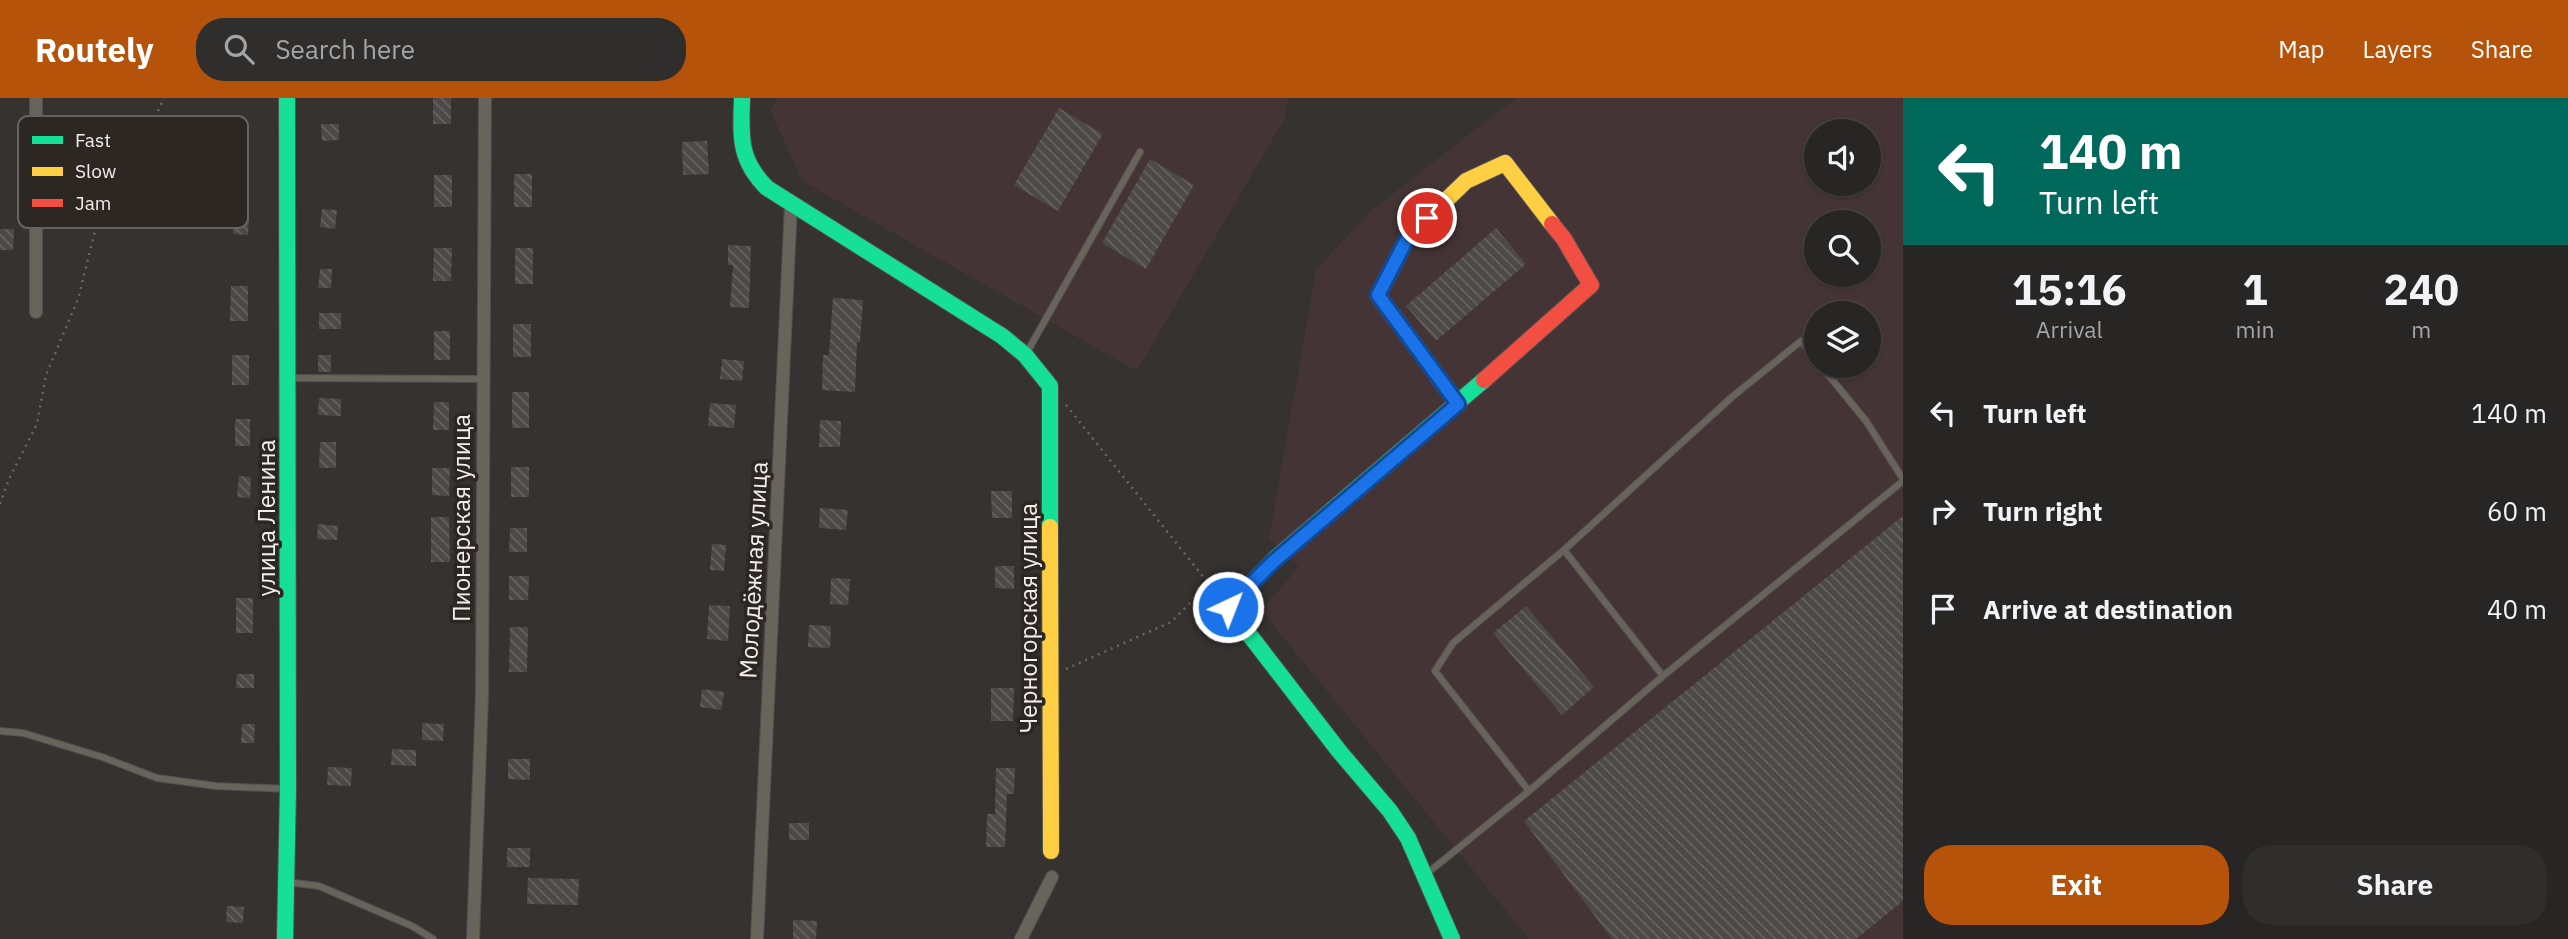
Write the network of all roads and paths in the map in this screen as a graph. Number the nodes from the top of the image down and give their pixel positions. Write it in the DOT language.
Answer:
graph roads {
  1 [pos="36,98"];
  2 [pos="163,98"];
  3 [pos="287,98"];
  4 [pos="485,98"];
  5 [pos="742,98"];
  6 [pos="36,116"];
  7 [pos="155,116"];
  8 [pos="1140,152"];
  9 [pos="791,204"];
  10 [pos="36,228"];
  11 [pos="96,228"];
  12 [pos="36,312"];
  13 [pos="1804,345"];
  14 [pos="1025,355"];
  15 [pos="289,378"];
  16 [pos="1831,378"];
  17 [pos="483,379"];
  18 [pos="1050,386"];
  19 [pos="1458,404"];
  20 [pos="1903,480"];
  21 [pos="0,504"];
  22 [pos="1564,550"];
  23 [pos="1209,584"];
  24 [pos="1228,607"];
  25 [pos="1050,676"];
  26 [pos="1663,676"];
  27 [pos="0,731"];
  28 [pos="288,789"];
  29 [pos="1529,791"];
  30 [pos="1051,851"];
  31 [pos="1423,876"];
  32 [pos="1052,877"];
  33 [pos="285,882"];
  34 [pos="285,939"];
  35 [pos="433,939"];
  36 [pos="473,939"];
  37 [pos="757,939"];
  38 [pos="1021,939"];
  39 [pos="1452,939"];
  1 -- 6 [label="street"];
  2 -- 7 [label="path"];
  3 -- 15 [label="street, улица Ленина"];
  4 -- 17 [label="street, Пионерская улица"];
  5 -- 9 [label="street"];
  8 -- 14 [label="lane"];
  9 -- 14 [label="street"];
  9 -- 37 [label="street, Молодёжная улица"];
  10 -- 12 [label="street"];
  11 -- 21 [label="path"];
  13 -- 22 [label="lane"];
  14 -- 18 [label="street"];
  15 -- 17 [label="lane"];
  15 -- 28 [label="street, улица Ленина"];
  16 -- 20 [label="lane"];
  17 -- 36 [label="street, Пионерская улица"];
  18 -- 23 [label="path"];
  18 -- 25 [label="street, Черногорская улица"];
  19 -- 19 [label="street"];
  19 -- 24 [label="street"];
  20 -- 26 [label="lane"];
  22 -- 26 [label="lane"];
  22 -- 29 [label="lane"];
  23 -- 24 [label="path"];
  23 -- 25 [label="path"];
  24 -- 31 [label="street"];
  25 -- 30 [label="street, Черногорская улица"];
  26 -- 29 [label="lane"];
  27 -- 28 [label="lane"];
  28 -- 33 [label="street, улица Ленина"];
  29 -- 31 [label="lane"];
  31 -- 39 [label="street"];
  32 -- 38 [label="street"];
  33 -- 34 [label="street, улица Ленина"];
  33 -- 35 [label="lane"];
}
